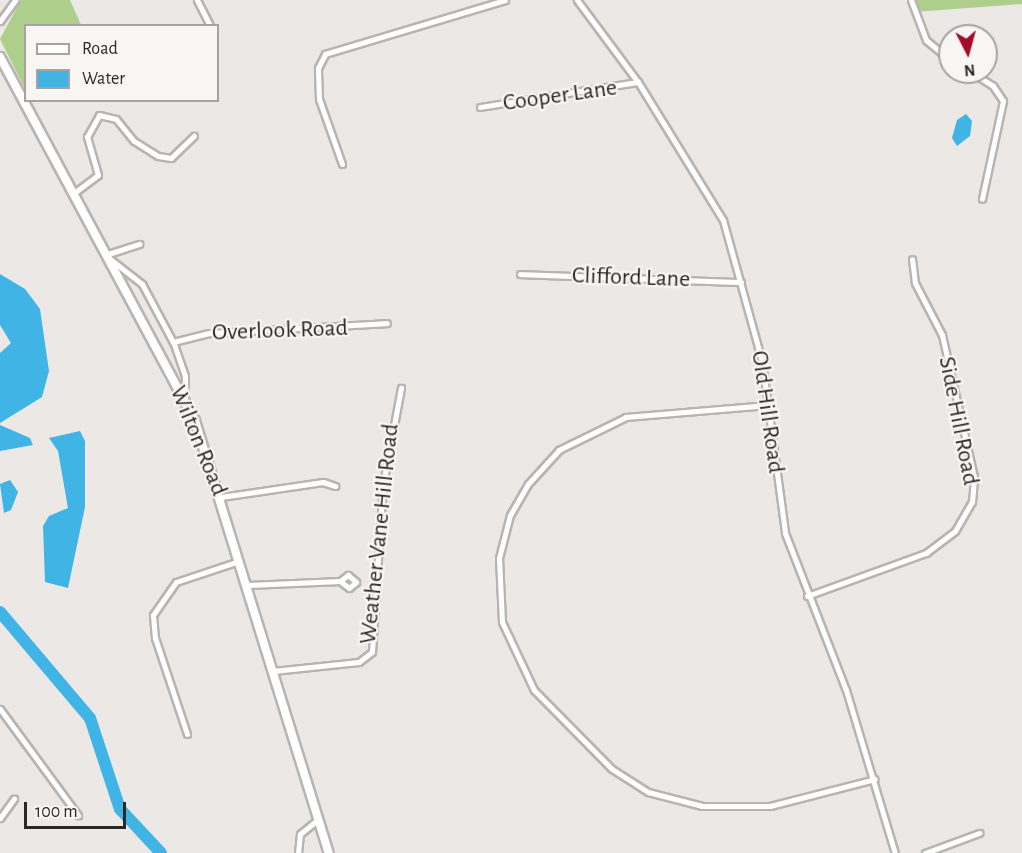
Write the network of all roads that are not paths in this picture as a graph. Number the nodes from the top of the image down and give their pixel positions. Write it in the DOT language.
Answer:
graph roads {
  1 [pos="15,0"];
  2 [pos="197,0"];
  3 [pos="505,0"];
  4 [pos="577,0"];
  5 [pos="911,0"];
  6 [pos="0,21"];
  7 [pos="209,24"];
  8 [pos="938,50"];
  9 [pos="0,57"];
  10 [pos="638,82"];
  11 [pos="990,84"];
  12 [pos="24,101"];
  13 [pos="24,102"];
  14 [pos="480,107"];
  15 [pos="194,136"];
  16 [pos="342,164"];
  17 [pos="74,193"];
  18 [pos="982,199"];
  19 [pos="138,244"];
  20 [pos="109,256"];
  21 [pos="912,259"];
  22 [pos="520,274"];
  23 [pos="741,282"];
  24 [pos="387,323"];
  25 [pos="173,342"];
  26 [pos="401,388"];
  27 [pos="185,401"];
  28 [pos="768,405"];
  29 [pos="335,486"];
  30 [pos="221,497"];
  31 [pos="241,561"];
  32 [pos="340,581"];
  33 [pos="248,585"];
  34 [pos="807,596"];
  35 [pos="273,671"];
  36 [pos="0,709"];
  37 [pos="186,734"];
  38 [pos="875,779"];
  39 [pos="14,799"];
  40 [pos="78,815"];
  41 [pos="0,818"];
  42 [pos="316,821"];
  43 [pos="979,833"];
  44 [pos="297,853"];
  45 [pos="329,853"];
  46 [pos="895,853"];
  47 [pos="925,853"];
  1 -- 6 [label="street"];
  2 -- 7 [label="street"];
  3 -- 16 [label="street"];
  4 -- 10 [label="street, Old Hill Road"];
  5 -- 8 [label="street"];
  9 -- 12 [label="main road, Wilton Road"];
  10 -- 14 [label="street, Cooper Lane"];
  10 -- 23 [label="street, Old Hill Road"];
  11 -- 18 [label="street"];
  13 -- 17 [label="main road, Wilton Road"];
  15 -- 17 [label="street"];
  17 -- 20 [label="main road, Wilton Road"];
  19 -- 20 [label="street"];
  20 -- 25 [label="street, Overlook Road"];
  20 -- 27 [label="main road, Wilton Road"];
  21 -- 34 [label="street, Side Hill Road"];
  22 -- 23 [label="street, Clifford Lane"];
  23 -- 28 [label="street, Old Hill Road"];
  24 -- 25 [label="street, Overlook Road"];
  25 -- 27 [label="street, Overlook Road"];
  26 -- 35 [label="street, Weather Vane Hill Road"];
  27 -- 30 [label="main road, Wilton Road"];
  28 -- 34 [label="street, Old Hill Road"];
  28 -- 38 [label="street"];
  29 -- 30 [label="street"];
  30 -- 31 [label="main road, Wilton Road"];
  31 -- 33 [label="main road, Wilton Road"];
  31 -- 37 [label="street"];
  32 -- 33 [label="street"];
  33 -- 35 [label="main road, Wilton Road"];
  34 -- 38 [label="street, Old Hill Road"];
  35 -- 42 [label="main road, Wilton Road"];
  36 -- 40 [label="street"];
  38 -- 46 [label="street, Old Hill Road"];
  39 -- 41 [label="street"];
  42 -- 44 [label="street"];
  42 -- 45 [label="main road, Wilton Road"];
  43 -- 47 [label="street"];
}
